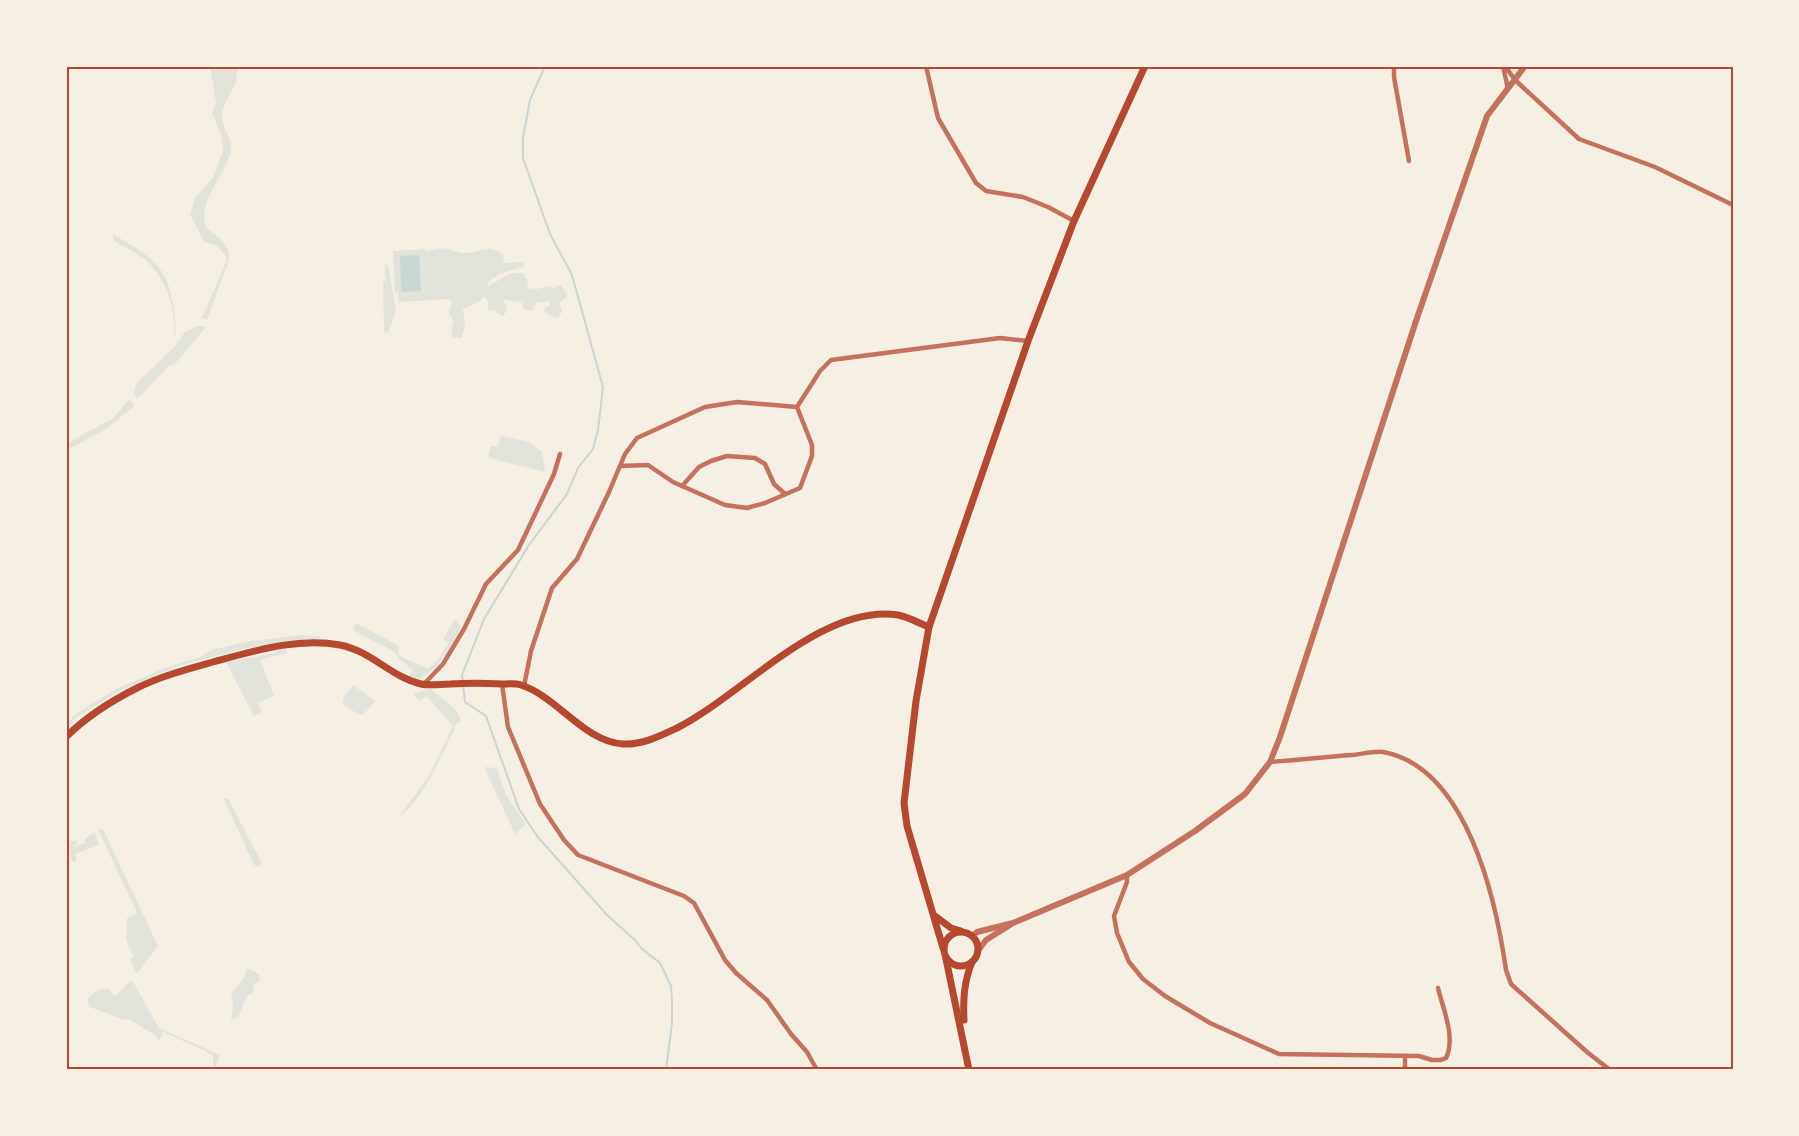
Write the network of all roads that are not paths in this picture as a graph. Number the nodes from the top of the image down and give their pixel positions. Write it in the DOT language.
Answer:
graph roads {
  1 [pos="926,66"];
  2 [pos="1145,66"];
  3 [pos="1394,66"];
  4 [pos="1504,66"];
  5 [pos="1525,66"];
  6 [pos="1515,80"];
  7 [pos="1508,89"];
  8 [pos="1409,161"];
  9 [pos="1733,205"];
  10 [pos="1074,221"];
  11 [pos="1028,340"];
  12 [pos="797,407"];
  13 [pos="560,454"];
  14 [pos="620,466"];
  15 [pos="682,486"];
  16 [pos="784,494"];
  17 [pos="929,627"];
  18 [pos="502,684"];
  19 [pos="423,685"];
  20 [pos="524,686"];
  21 [pos="66,736"];
  22 [pos="1270,762"];
  23 [pos="1127,875"];
  24 [pos="935,916"];
  25 [pos="1013,923"];
  26 [pos="962,932"];
  27 [pos="972,936"];
  28 [pos="944,948"];
  29 [pos="978,951"];
  30 [pos="946,958"];
  31 [pos="972,962"];
  32 [pos="1438,988"];
  33 [pos="964,1038"];
  34 [pos="1405,1056"];
  35 [pos="817,1070"];
  36 [pos="969,1070"];
  37 [pos="1405,1070"];
  38 [pos="1610,1070"];
  1 -- 10 [label="street"];
  2 -- 10 [label="main road"];
  3 -- 8 [label="street"];
  4 -- 6 [label="street"];
  4 -- 7 [label="street"];
  5 -- 6 [label="street"];
  6 -- 7 [label="street"];
  6 -- 9 [label="street"];
  7 -- 22 [label="street"];
  10 -- 11 [label="main road"];
  11 -- 12 [label="street"];
  11 -- 17 [label="main road"];
  12 -- 14 [label="street"];
  12 -- 16 [label="street"];
  13 -- 19 [label="street"];
  14 -- 15 [label="street"];
  14 -- 20 [label="street"];
  15 -- 16 [label="street"];
  15 -- 16 [label="street"];
  17 -- 20 [label="main road"];
  17 -- 24 [label="main road"];
  18 -- 19 [label="main road"];
  18 -- 20 [label="main road"];
  18 -- 35 [label="street"];
  19 -- 21 [label="main road"];
  22 -- 23 [label="street"];
  22 -- 38 [label="street"];
  23 -- 25 [label="street"];
  23 -- 34 [label="street"];
  24 -- 26 [label="main road"];
  24 -- 28 [label="main road"];
  25 -- 27 [label="street"];
  25 -- 29 [label="street"];
  26 -- 27 [label="main road"];
  26 -- 28 [label="main road"];
  27 -- 29 [label="main road"];
  28 -- 30 [label="main road"];
  29 -- 31 [label="main road"];
  30 -- 31 [label="main road"];
  30 -- 33 [label="main road"];
  31 -- 33 [label="main road"];
  32 -- 34 [label="street"];
  33 -- 36 [label="main road"];
  34 -- 37 [label="street"];
}
